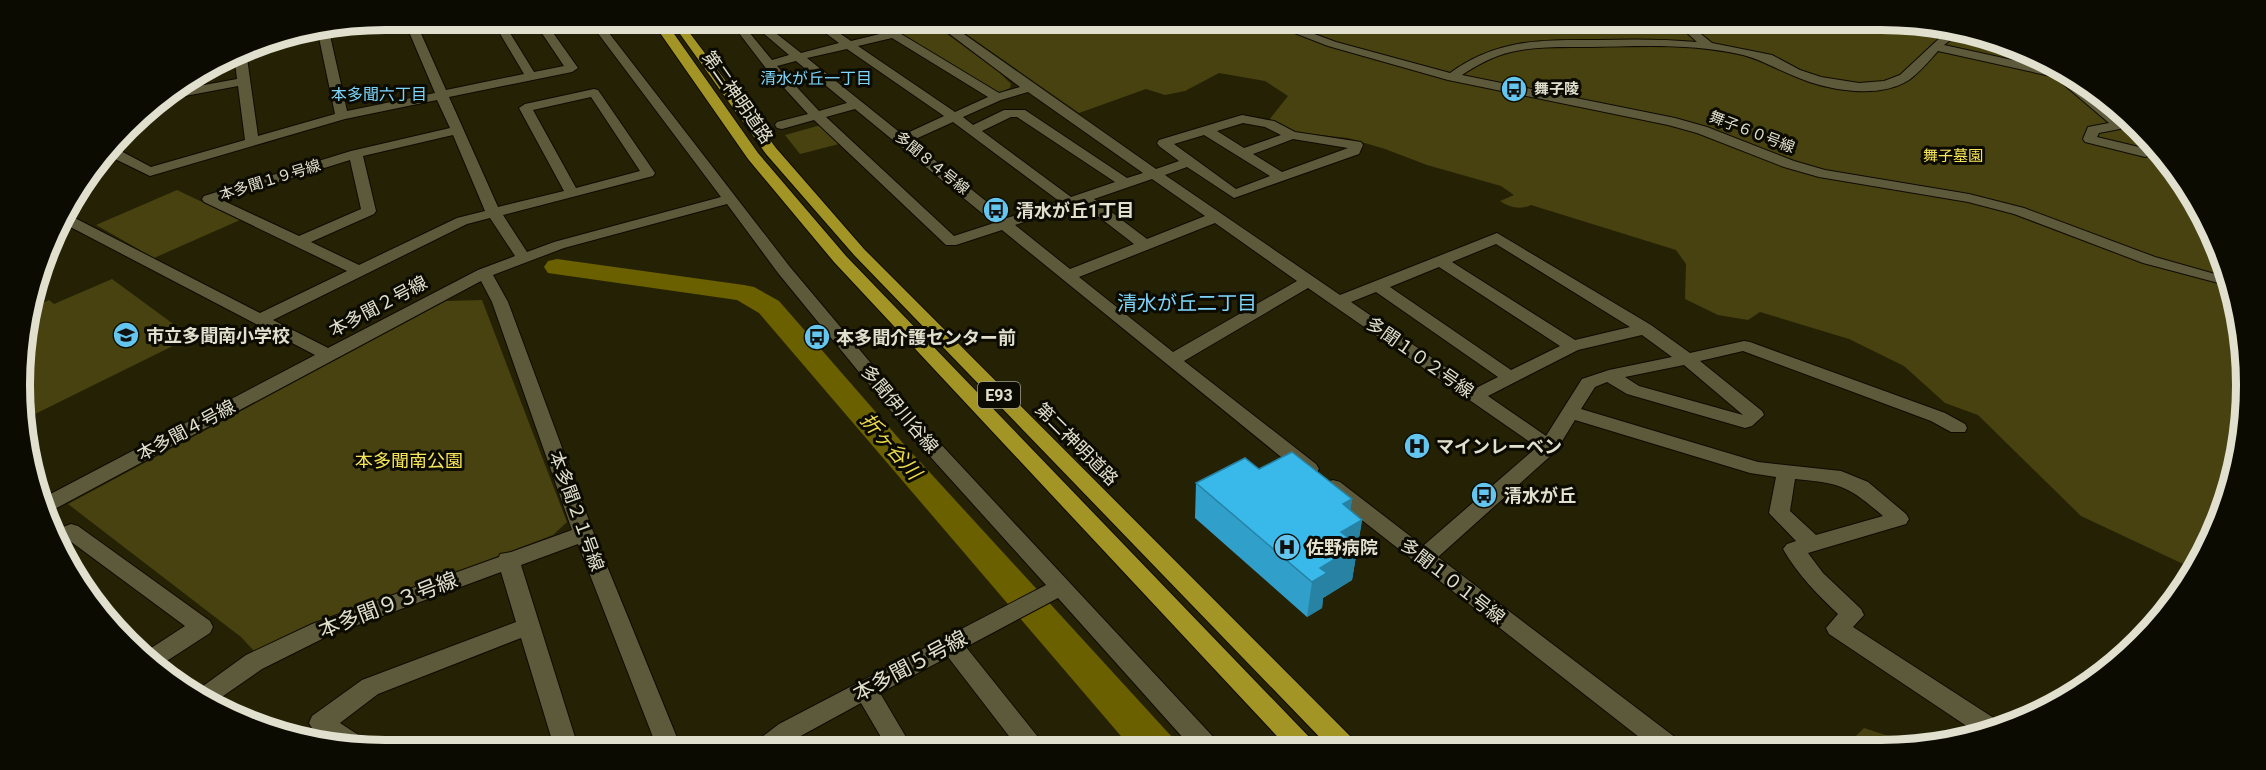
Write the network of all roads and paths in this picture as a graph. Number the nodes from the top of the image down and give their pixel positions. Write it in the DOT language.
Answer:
graph roads {
  1 [pos="413,30"];
  2 [pos="503,30"];
  3 [pos="546,30"];
  4 [pos="602,30"];
  5 [pos="665,30"];
  6 [pos="682,30"];
  7 [pos="742,30"];
  8 [pos="766,30"];
  9 [pos="828,30"];
  10 [pos="886,30"];
  11 [pos="951,30"];
  12 [pos="1306,30"];
  13 [pos="1689,30"];
  14 [pos="892,34"];
  15 [pos="325,35"];
  16 [pos="1949,37"];
  17 [pos="850,44"];
  18 [pos="1710,47"];
  19 [pos="1936,47"];
  20 [pos="800,57"];
  21 [pos="241,61"];
  22 [pos="769,64"];
  23 [pos="2045,71"];
  24 [pos="531,76"];
  25 [pos="1452,77"];
  26 [pos="244,81"];
  27 [pos="1029,88"];
  28 [pos="2078,90"];
  29 [pos="185,92"];
  30 [pos="440,95"];
  31 [pos="997,97"];
  32 [pos="858,104"];
  33 [pos="342,116"];
  34 [pos="815,116"];
  35 [pos="954,117"];
  36 [pos="782,125"];
  37 [pos="459,130"];
  38 [pos="973,130"];
  39 [pos="1206,130"];
  40 [pos="1292,135"];
  41 [pos="903,140"];
  42 [pos="252,143"];
  43 [pos="2148,151"];
  44 [pos="1242,153"];
  45 [pos="116,154"];
  46 [pos="356,154"];
  47 [pos="1189,162"];
  48 [pos="1154,172"];
  49 [pos="1282,178"];
  50 [pos="1124,182"];
  51 [pos="572,193"];
  52 [pos="730,199"];
  53 [pos="1075,199"];
  54 [pos="493,212"];
  55 [pos="1218,216"];
  56 [pos="70,221"];
  57 [pos="1006,223"];
  58 [pos="298,242"];
  59 [pos="1145,245"];
  60 [pos="523,257"];
  61 [pos="1440,261"];
  62 [pos="359,271"];
  63 [pos="483,273"];
  64 [pos="1070,275"];
  65 [pos="1310,280"];
  66 [pos="2220,280"];
  67 [pos="1378,286"];
  68 [pos="1340,301"];
  69 [pos="260,320"];
  70 [pos="1645,329"];
  71 [pos="1572,346"];
  72 [pos="328,355"];
  73 [pos="1687,359"];
  74 [pos="1172,360"];
  75 [pos="1609,375"];
  76 [pos="1511,378"];
  77 [pos="1476,396"];
  78 [pos="1570,412"];
  79 [pos="1958,428"];
  80 [pos="1549,447"];
  81 [pos="1787,471"];
  82 [pos="50,503"];
  83 [pos="584,534"];
  84 [pos="64,535"];
  85 [pos="1803,546"];
  86 [pos="1423,558"];
  87 [pos="508,559"];
  88 [pos="1060,587"];
  89 [pos="529,626"];
  90 [pos="952,646"];
  91 [pos="156,656"];
  92 [pos="866,690"];
  93 [pos="209,693"];
  94 [pos="1984,724"];
  95 [pos="342,737"];
  96 [pos="564,740"];
  97 [pos="666,740"];
  98 [pos="777,740"];
  99 [pos="896,740"];
  100 [pos="1026,740"];
  101 [pos="1201,740"];
  102 [pos="1296,740"];
  103 [pos="1339,740"];
  104 [pos="1661,740"];
  1 -- 30 [label="street"];
  2 -- 24 [label="street"];
  3 -- 24 [label="street"];
  4 -- 52 [label="street, 多聞伊川谷線"];
  5 -- 102 [label="highway, 第二神明道路 / E93"];
  6 -- 103 [label="highway, 第二神明道路 / E93"];
  7 -- 22 [label="street"];
  8 -- 20 [label="street, 多聞８４号線"];
  9 -- 17 [label="street"];
  10 -- 14 [label="street"];
  11 -- 27 [label="street"];
  12 -- 25 [label="street, 舞子６０号線"];
  13 -- 18 [label="street"];
  14 -- 17 [label="street"];
  14 -- 31 [label="street"];
  15 -- 33 [label="street"];
  16 -- 19 [label="street"];
  17 -- 20 [label="street"];
  17 -- 35 [label="street"];
  18 -- 19 [label="street"];
  18 -- 25 [label="street"];
  19 -- 23 [label="street"];
  20 -- 22 [label="street"];
  20 -- 32 [label="street, 多聞８４号線"];
  21 -- 26 [label="street"];
  22 -- 34 [label="street"];
  24 -- 30 [label="street"];
  25 -- 66 [label="street, 舞子６０号線"];
  26 -- 29 [label="street"];
  26 -- 42 [label="street"];
  27 -- 31 [label="street"];
  27 -- 48 [label="street"];
  28 -- 43 [label="street"];
  30 -- 33 [label="street"];
  30 -- 37 [label="street"];
  31 -- 35 [label="street"];
  32 -- 34 [label="street"];
  32 -- 41 [label="street, 多聞８４号線"];
  33 -- 42 [label="street"];
  34 -- 36 [label="street"];
  34 -- 57 [label="street"];
  35 -- 38 [label="street"];
  35 -- 41 [label="street"];
  37 -- 46 [label="street, 本多聞１９号線"];
  37 -- 54 [label="street"];
  38 -- 50 [label="street"];
  38 -- 53 [label="street"];
  39 -- 40 [label="street"];
  39 -- 44 [label="street"];
  39 -- 47 [label="street"];
  40 -- 44 [label="street"];
  40 -- 49 [label="street"];
  41 -- 57 [label="street, 多聞８４号線"];
  42 -- 45 [label="street"];
  44 -- 49 [label="street"];
  46 -- 58 [label="street"];
  46 -- 58 [label="street, 本多聞１９号線"];
  47 -- 48 [label="street"];
  47 -- 49 [label="street"];
  48 -- 50 [label="street"];
  48 -- 55 [label="street, 多聞１０２号線"];
  50 -- 53 [label="street"];
  51 -- 51 [label="street"];
  51 -- 54 [label="street"];
  52 -- 60 [label="street, 本多聞２号線"];
  52 -- 88 [label="street, 多聞伊川谷線"];
  53 -- 57 [label="street"];
  53 -- 59 [label="street"];
  54 -- 60 [label="street"];
  54 -- 62 [label="street"];
  55 -- 59 [label="street"];
  55 -- 65 [label="street, 多聞１０２号線"];
  56 -- 69 [label="street, 本多聞２号線"];
  57 -- 64 [label="street, 多聞８４号線"];
  58 -- 62 [label="street, 本多聞１９号線"];
  59 -- 64 [label="street"];
  60 -- 63 [label="street, 本多聞２号線"];
  61 -- 67 [label="street"];
  61 -- 70 [label="street"];
  61 -- 71 [label="street"];
  62 -- 69 [label="street"];
  63 -- 72 [label="street, 本多聞２号線"];
  63 -- 83 [label="street, 本多聞２１号線"];
  64 -- 74 [label="street, 多聞１０１号線"];
  65 -- 68 [label="street, 多聞１０２号線"];
  65 -- 74 [label="street"];
  67 -- 68 [label="street"];
  67 -- 76 [label="street"];
  68 -- 77 [label="street, 多聞１０２号線"];
  69 -- 72 [label="street, 本多聞２号線"];
  70 -- 71 [label="street"];
  70 -- 73 [label="street"];
  71 -- 76 [label="street"];
  72 -- 82 [label="street, 本多聞４号線"];
  73 -- 75 [label="street"];
  73 -- 75 [label="street"];
  73 -- 79 [label="street"];
  74 -- 86 [label="street, 多聞１０１号線"];
  75 -- 78 [label="street"];
  76 -- 77 [label="street"];
  77 -- 80 [label="street, 多聞１０２号線"];
  78 -- 80 [label="street"];
  78 -- 81 [label="street"];
  80 -- 86 [label="street"];
  81 -- 85 [label="street"];
  81 -- 85 [label="street"];
  83 -- 87 [label="street, 本多聞９３号線"];
  83 -- 97 [label="street, 本多聞２１号線"];
  84 -- 91 [label="street"];
  85 -- 94 [label="street"];
  86 -- 104 [label="street, 多聞１０１号線"];
  87 -- 89 [label="street"];
  87 -- 93 [label="street, 本多聞９３号線"];
  88 -- 90 [label="street, 本多聞５号線"];
  88 -- 101 [label="street, 多聞伊川谷線"];
  89 -- 95 [label="street"];
  89 -- 96 [label="street"];
  90 -- 92 [label="street, 本多聞５号線"];
  90 -- 100 [label="street"];
  92 -- 98 [label="street, 本多聞５号線"];
  92 -- 99 [label="street"];
}
